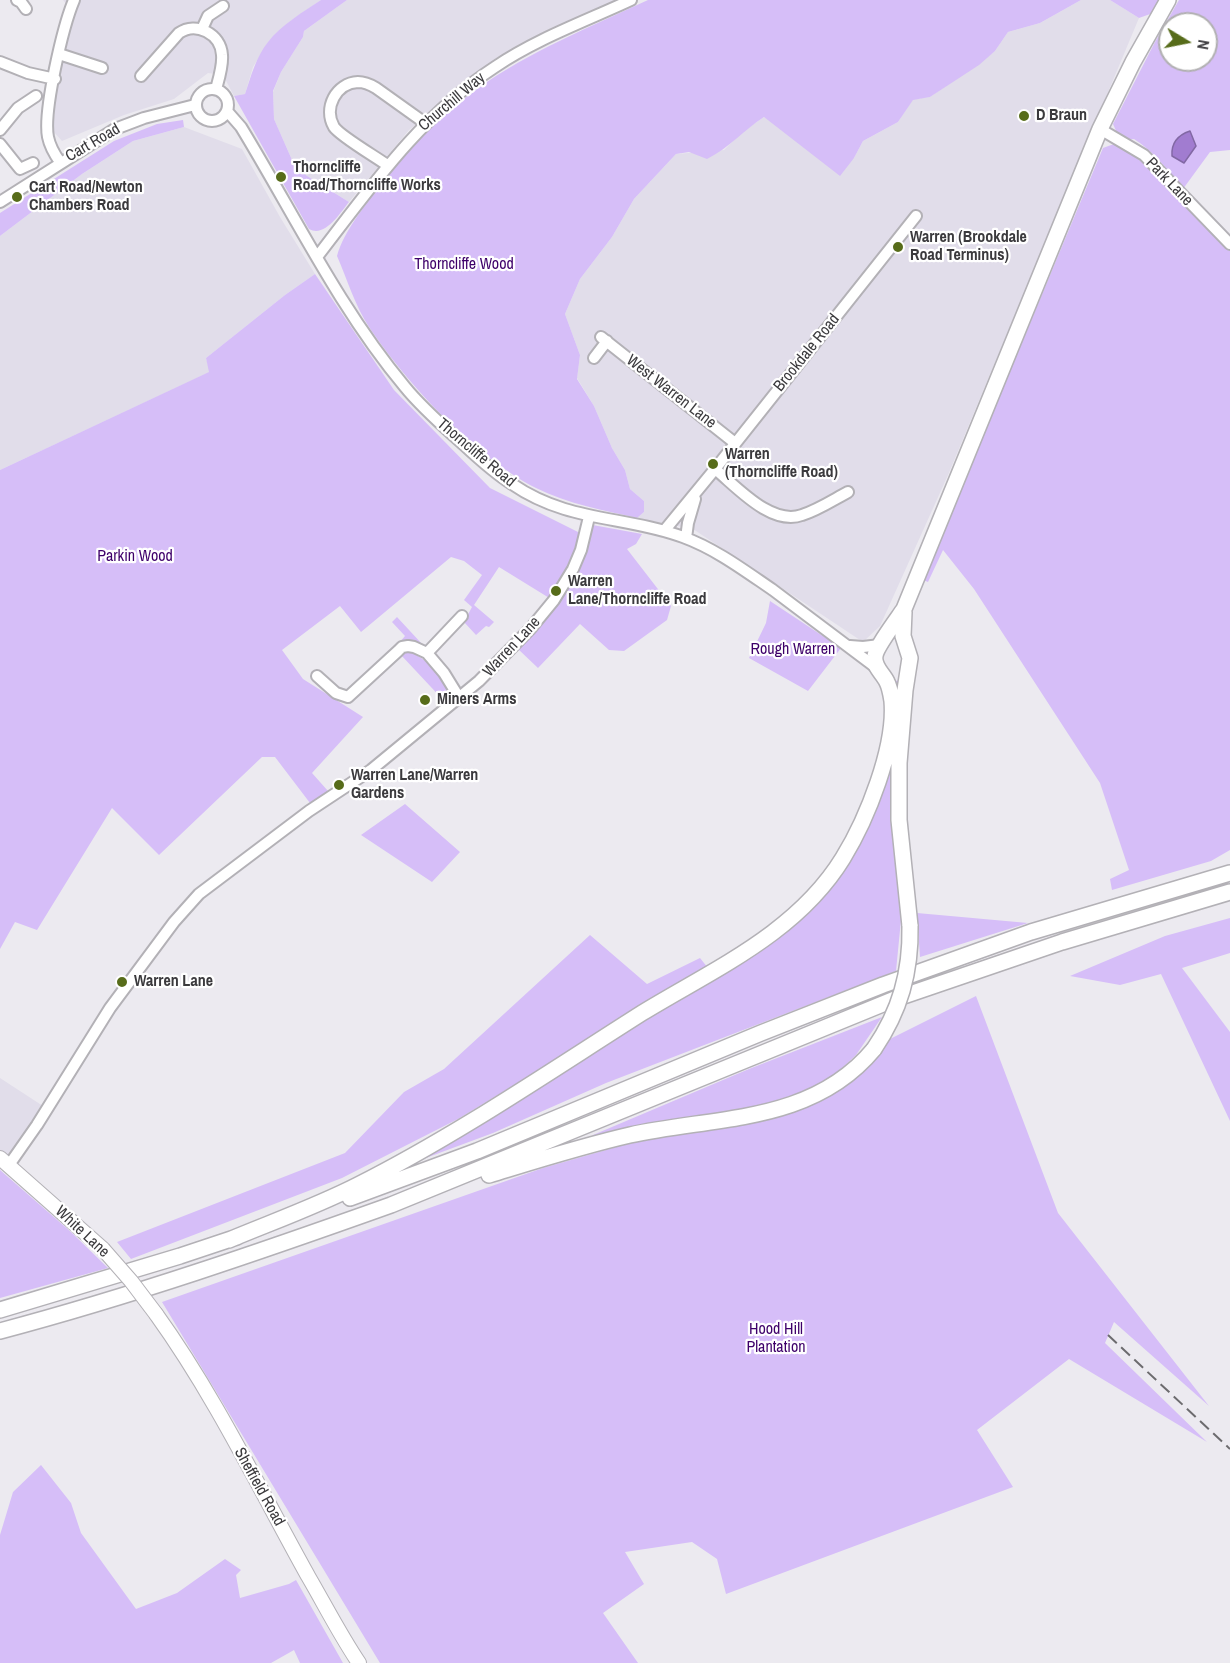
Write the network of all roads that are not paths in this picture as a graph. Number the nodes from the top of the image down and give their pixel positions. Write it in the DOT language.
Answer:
graph roads {
  1 [pos="17,0"];
  2 [pos="72,0"];
  3 [pos="631,0"];
  4 [pos="1167,0"];
  5 [pos="223,6"];
  6 [pos="26,9"];
  7 [pos="202,29"];
  8 [pos="59,54"];
  9 [pos="0,62"];
  10 [pos="102,68"];
  11 [pos="141,76"];
  12 [pos="55,79"];
  13 [pos="216,89"];
  14 [pos="36,96"];
  15 [pos="195,105"];
  16 [pos="227,111"];
  17 [pos="425,123"];
  18 [pos="1100,129"];
  19 [pos="0,130"];
  20 [pos="0,144"];
  21 [pos="60,162"];
  22 [pos="33,164"];
  23 [pos="387,165"];
  24 [pos="0,202"];
  25 [pos="916,216"];
  26 [pos="1230,244"];
  27 [pos="317,257"];
  28 [pos="594,358"];
  29 [pos="735,443"];
  30 [pos="715,469"];
  31 [pos="698,490"];
  32 [pos="848,492"];
  33 [pos="589,517"];
  34 [pos="664,531"];
  35 [pos="686,538"];
  36 [pos="904,609"];
  37 [pos="462,616"];
  38 [pos="881,644"];
  39 [pos="849,646"];
  40 [pos="905,646"];
  41 [pos="427,653"];
  42 [pos="909,664"];
  43 [pos="881,671"];
  44 [pos="317,676"];
  45 [pos="460,699"];
  46 [pos="1230,873"];
  47 [pos="1230,892"];
  48 [pos="4,1162"];
  49 [pos="391,1205"];
  50 [pos="229,1240"];
  51 [pos="0,1310"];
  52 [pos="156,1314"];
  53 [pos="0,1331"];
  54 [pos="359,1663"];
  1 -- 6 [label="street"];
  2 -- 8 [label="street"];
  3 -- 17 [label="street, Churchill Way"];
  4 -- 18 [label="highway"];
  5 -- 7 [label="street"];
  7 -- 11 [label="street"];
  7 -- 13 [label="street"];
  8 -- 10 [label="street"];
  8 -- 12 [label="street"];
  9 -- 12 [label="street"];
  12 -- 21 [label="street"];
  13 -- 15 [label="street"];
  13 -- 16 [label="street"];
  14 -- 19 [label="street"];
  15 -- 16 [label="street"];
  15 -- 21 [label="street, Cart Road"];
  16 -- 27 [label="street, Thorncliffe Road"];
  17 -- 23 [label="street, Churchill Way"];
  17 -- 23 [label="street"];
  18 -- 26 [label="street, Park Lane"];
  18 -- 36 [label="highway"];
  20 -- 22 [label="street"];
  21 -- 24 [label="street, Cart Road"];
  23 -- 27 [label="street, Churchill Way"];
  25 -- 29 [label="street, Brookdale Road"];
  27 -- 33 [label="street, Thorncliffe Road"];
  28 -- 29 [label="street, West Warren Lane"];
  29 -- 30 [label="street, Brookdale Road"];
  30 -- 31 [label="street, Brookdale Road"];
  30 -- 32 [label="street"];
  31 -- 34 [label="street, Brookdale Road"];
  31 -- 35 [label="street, Brookdale Road"];
  33 -- 34 [label="street, Thorncliffe Road"];
  33 -- 45 [label="street, Warren Lane"];
  34 -- 35 [label="street, Thorncliffe Road"];
  35 -- 39 [label="street, Thorncliffe Road"];
  36 -- 38 [label="highway"];
  36 -- 40 [label="highway"];
  37 -- 41 [label="street"];
  38 -- 39 [label="street"];
  38 -- 40 [label="highway"];
  38 -- 43 [label="highway"];
  39 -- 43 [label="street, Thorncliffe Road"];
  40 -- 42 [label="highway"];
  41 -- 44 [label="street"];
  41 -- 45 [label="street"];
  42 -- 43 [label="highway"];
  42 -- 49 [label="highway, bridge"];
  43 -- 50 [label="highway"];
  45 -- 48 [label="street, Warren Lane"];
  46 -- 50 [label="highway"];
  47 -- 49 [label="highway"];
  48 -- 52 [label="main road, White Lane, bridge"];
  49 -- 53 [label="highway"];
  50 -- 51 [label="highway"];
  52 -- 54 [label="main road, Sheffield Road"];
}
